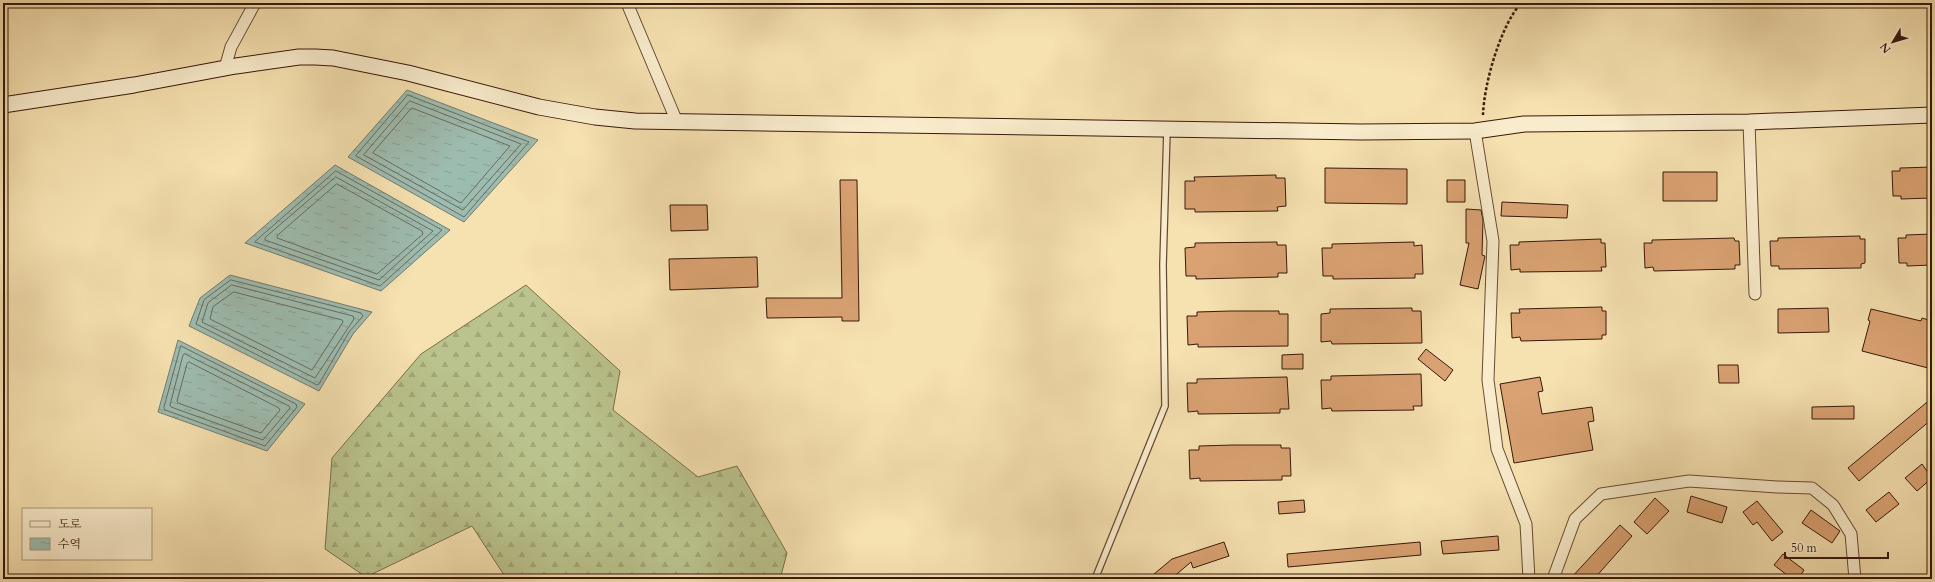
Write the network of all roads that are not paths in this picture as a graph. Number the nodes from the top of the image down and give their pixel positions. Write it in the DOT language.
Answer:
graph roads {
  1 [pos="255,3"];
  2 [pos="627,3"];
  3 [pos="225,68"];
  4 [pos="3,105"];
  5 [pos="1932,115"];
  6 [pos="677,122"];
  7 [pos="1749,122"];
  8 [pos="1167,129"];
  9 [pos="1480,130"];
  10 [pos="1755,294"];
  11 [pos="1095,579"];
  12 [pos="1529,579"];
  13 [pos="1552,579"];
  14 [pos="1855,579"];
  1 -- 3 [label="street"];
  2 -- 6 [label="street"];
  3 -- 4 [label="street"];
  3 -- 6 [label="street"];
  5 -- 7 [label="street"];
  6 -- 8 [label="street"];
  7 -- 9 [label="street"];
  7 -- 10 [label="street"];
  8 -- 9 [label="street"];
  8 -- 11 [label="lane"];
  9 -- 12 [label="street"];
  13 -- 14 [label="street"];
}
